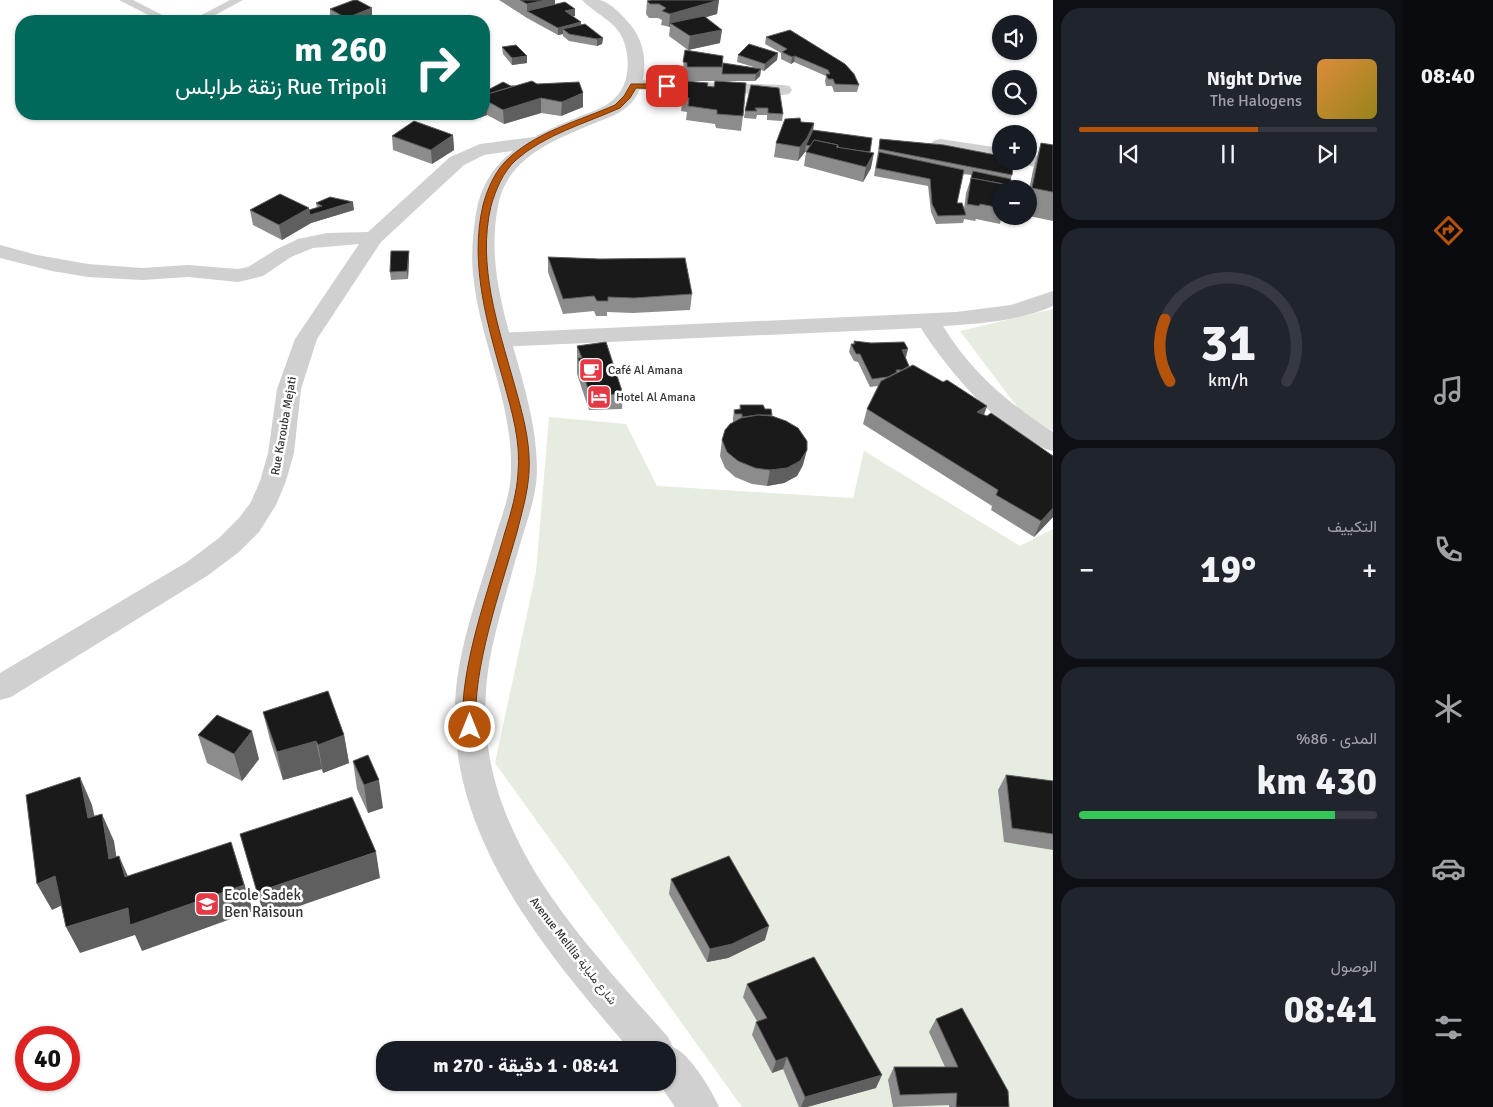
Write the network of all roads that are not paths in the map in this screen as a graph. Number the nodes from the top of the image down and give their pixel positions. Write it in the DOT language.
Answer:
graph roads {
  1 [pos="124,0"];
  2 [pos="238,0"];
  3 [pos="590,0"];
  4 [pos="155,15"];
  5 [pos="208,15"];
  6 [pos="633,85"];
  7 [pos="783,90"];
  8 [pos="534,143"];
  9 [pos="940,145"];
  10 [pos="992,153"];
  11 [pos="1037,161"];
  12 [pos="1053,164"];
  13 [pos="373,238"];
  14 [pos="0,251"];
  15 [pos="1053,298"];
  16 [pos="928,320"];
  17 [pos="497,340"];
  18 [pos="1053,443"];
  19 [pos="0,688"];
  20 [pos="647,1041"];
  21 [pos="676,1075"];
  22 [pos="699,1107"];
  1 -- 4 [label="lane"];
  2 -- 5 [label="lane"];
  3 -- 6 [label="street, Avenue Melilia شارع ملياية"];
  6 -- 7 [label="street"];
  6 -- 8 [label="street, Avenue Melilia شارع ملياية"];
  8 -- 13 [label="street, Rue Karouba Mejati"];
  8 -- 17 [label="street, Avenue Melilia شارع ملياية"];
  9 -- 10 [label="street"];
  11 -- 12 [label="street"];
  13 -- 14 [label="street"];
  13 -- 19 [label="street, Rue Karouba Mejati"];
  15 -- 16 [label="street"];
  16 -- 17 [label="street"];
  16 -- 18 [label="street"];
  17 -- 20 [label="street, Avenue Melilia شارع ملياية"];
  21 -- 22 [label="street"];
}
